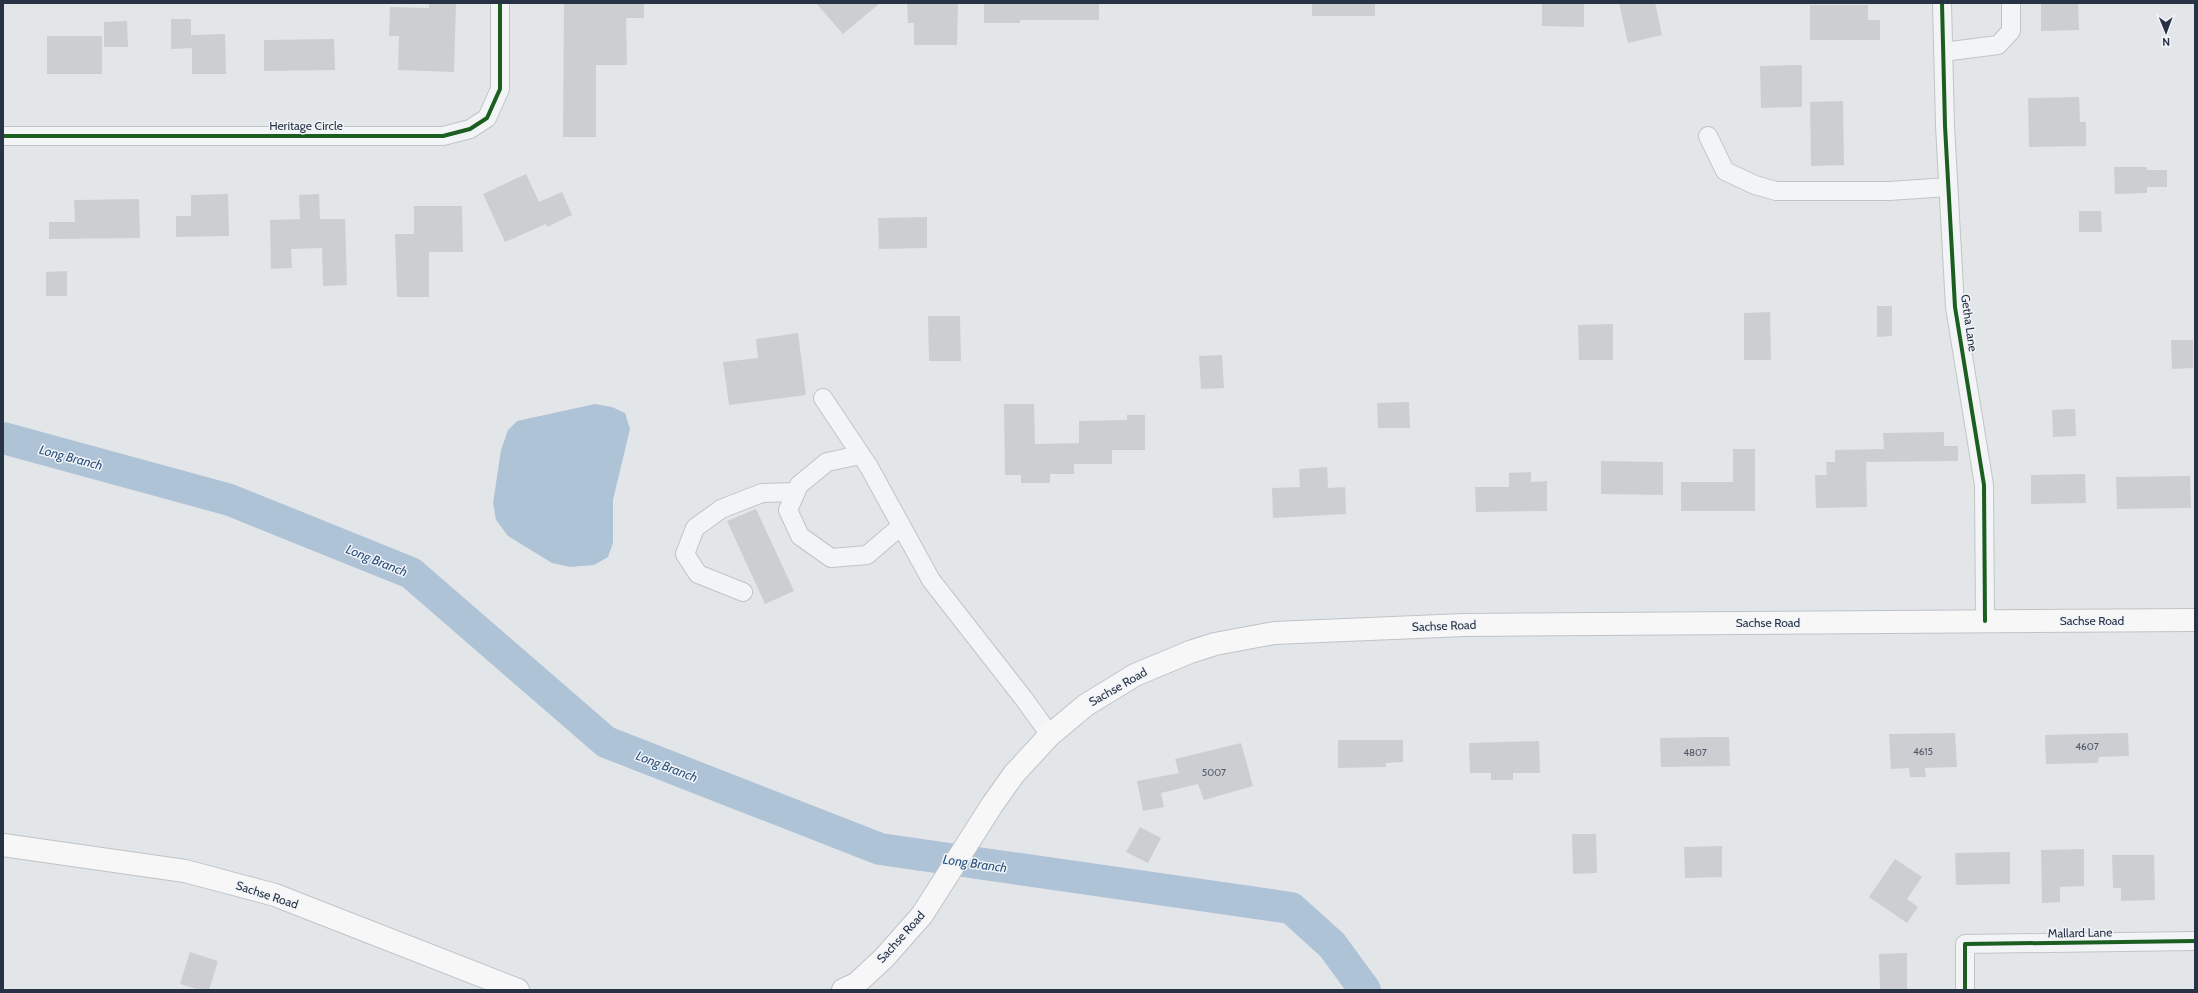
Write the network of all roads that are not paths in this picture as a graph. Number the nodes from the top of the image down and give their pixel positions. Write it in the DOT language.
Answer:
graph roads {
  1 [pos="500,3"];
  2 [pos="1942,3"];
  3 [pos="2011,3"];
  4 [pos="1943,52"];
  5 [pos="3,136"];
  6 [pos="1708,136"];
  7 [pos="1948,186"];
  8 [pos="823,398"];
  9 [pos="860,455"];
  10 [pos="796,492"];
  11 [pos="901,526"];
  12 [pos="743,592"];
  13 [pos="2195,620"];
  14 [pos="1985,621"];
  15 [pos="1050,736"];
  16 [pos="3,845"];
  17 [pos="2195,941"];
  18 [pos="853,988"];
  19 [pos="518,990"];
  20 [pos="1965,990"];
  1 -- 5 [label="street, Heritage Circle"];
  2 -- 4 [label="street, Getha Lane"];
  3 -- 4 [label="street"];
  4 -- 7 [label="street, Getha Lane"];
  6 -- 7 [label="street"];
  7 -- 14 [label="street, Getha Lane"];
  8 -- 9 [label="street"];
  9 -- 10 [label="street"];
  9 -- 11 [label="street"];
  10 -- 11 [label="street"];
  10 -- 12 [label="street"];
  11 -- 15 [label="street"];
  13 -- 14 [label="main road, Sachse Road"];
  14 -- 15 [label="main road, Sachse Road"];
  15 -- 18 [label="main road, Sachse Road"];
  16 -- 19 [label="main road, Sachse Road"];
  17 -- 20 [label="street, Mallard Lane"];
}
